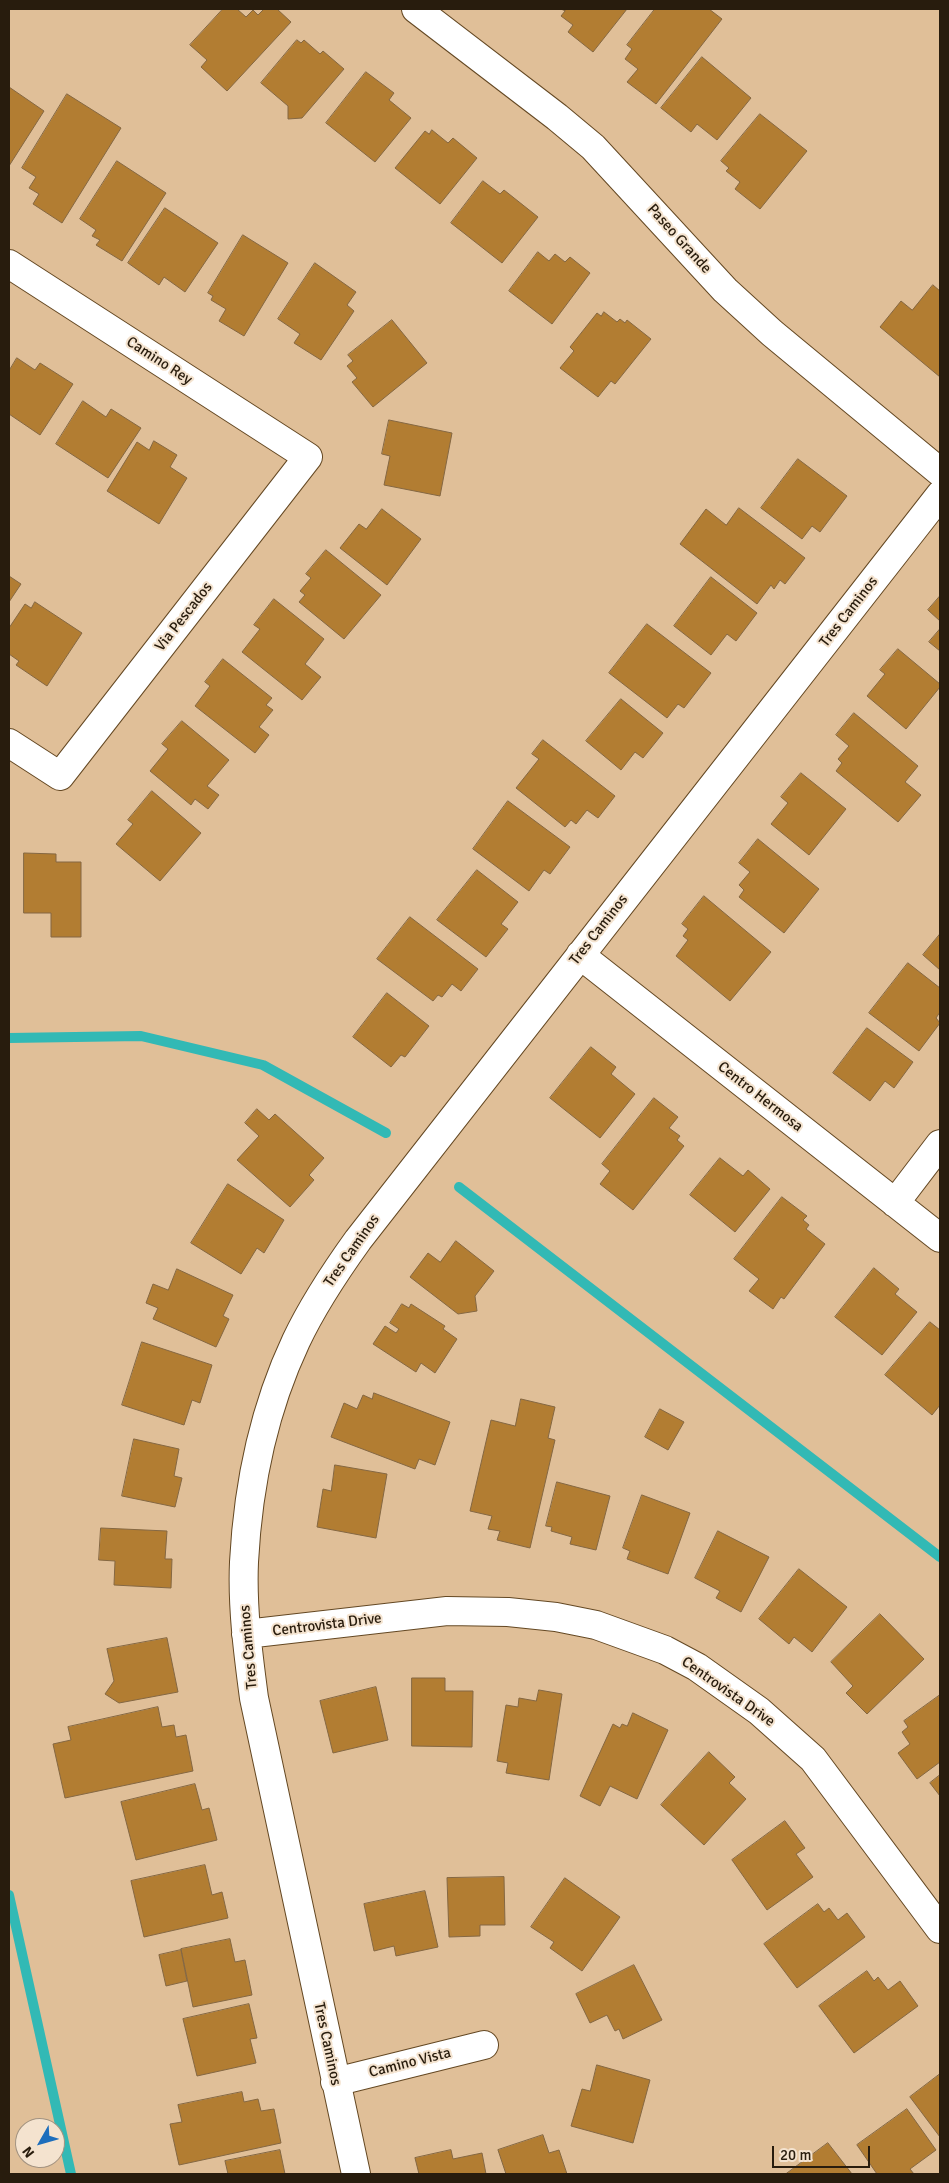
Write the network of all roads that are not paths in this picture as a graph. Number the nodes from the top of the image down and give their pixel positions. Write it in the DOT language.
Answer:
graph roads {
  1 [pos="416,9"];
  2 [pos="9,264"];
  3 [pos="308,457"];
  4 [pos="940,472"];
  5 [pos="940,495"];
  6 [pos="9,743"];
  7 [pos="580,955"];
  8 [pos="940,1144"];
  9 [pos="895,1203"];
  10 [pos="940,1238"];
  11 [pos="246,1634"];
  12 [pos="940,1929"];
  13 [pos="484,2045"];
  14 [pos="335,2082"];
  15 [pos="356,2174"];
  1 -- 4 [label="street, Paseo Grande"];
  2 -- 3 [label="street, Camino Rey"];
  3 -- 6 [label="street, Via Pescados"];
  5 -- 7 [label="street, Tres Caminos"];
  7 -- 9 [label="street, Centro Hermosa"];
  7 -- 11 [label="street, Tres Caminos"];
  8 -- 9 [label="street"];
  9 -- 10 [label="street, Centro Hermosa"];
  11 -- 12 [label="street, Centrovista Drive"];
  11 -- 14 [label="street, Tres Caminos"];
  13 -- 14 [label="street, Camino Vista"];
  14 -- 15 [label="street, Tres Caminos"];
}
